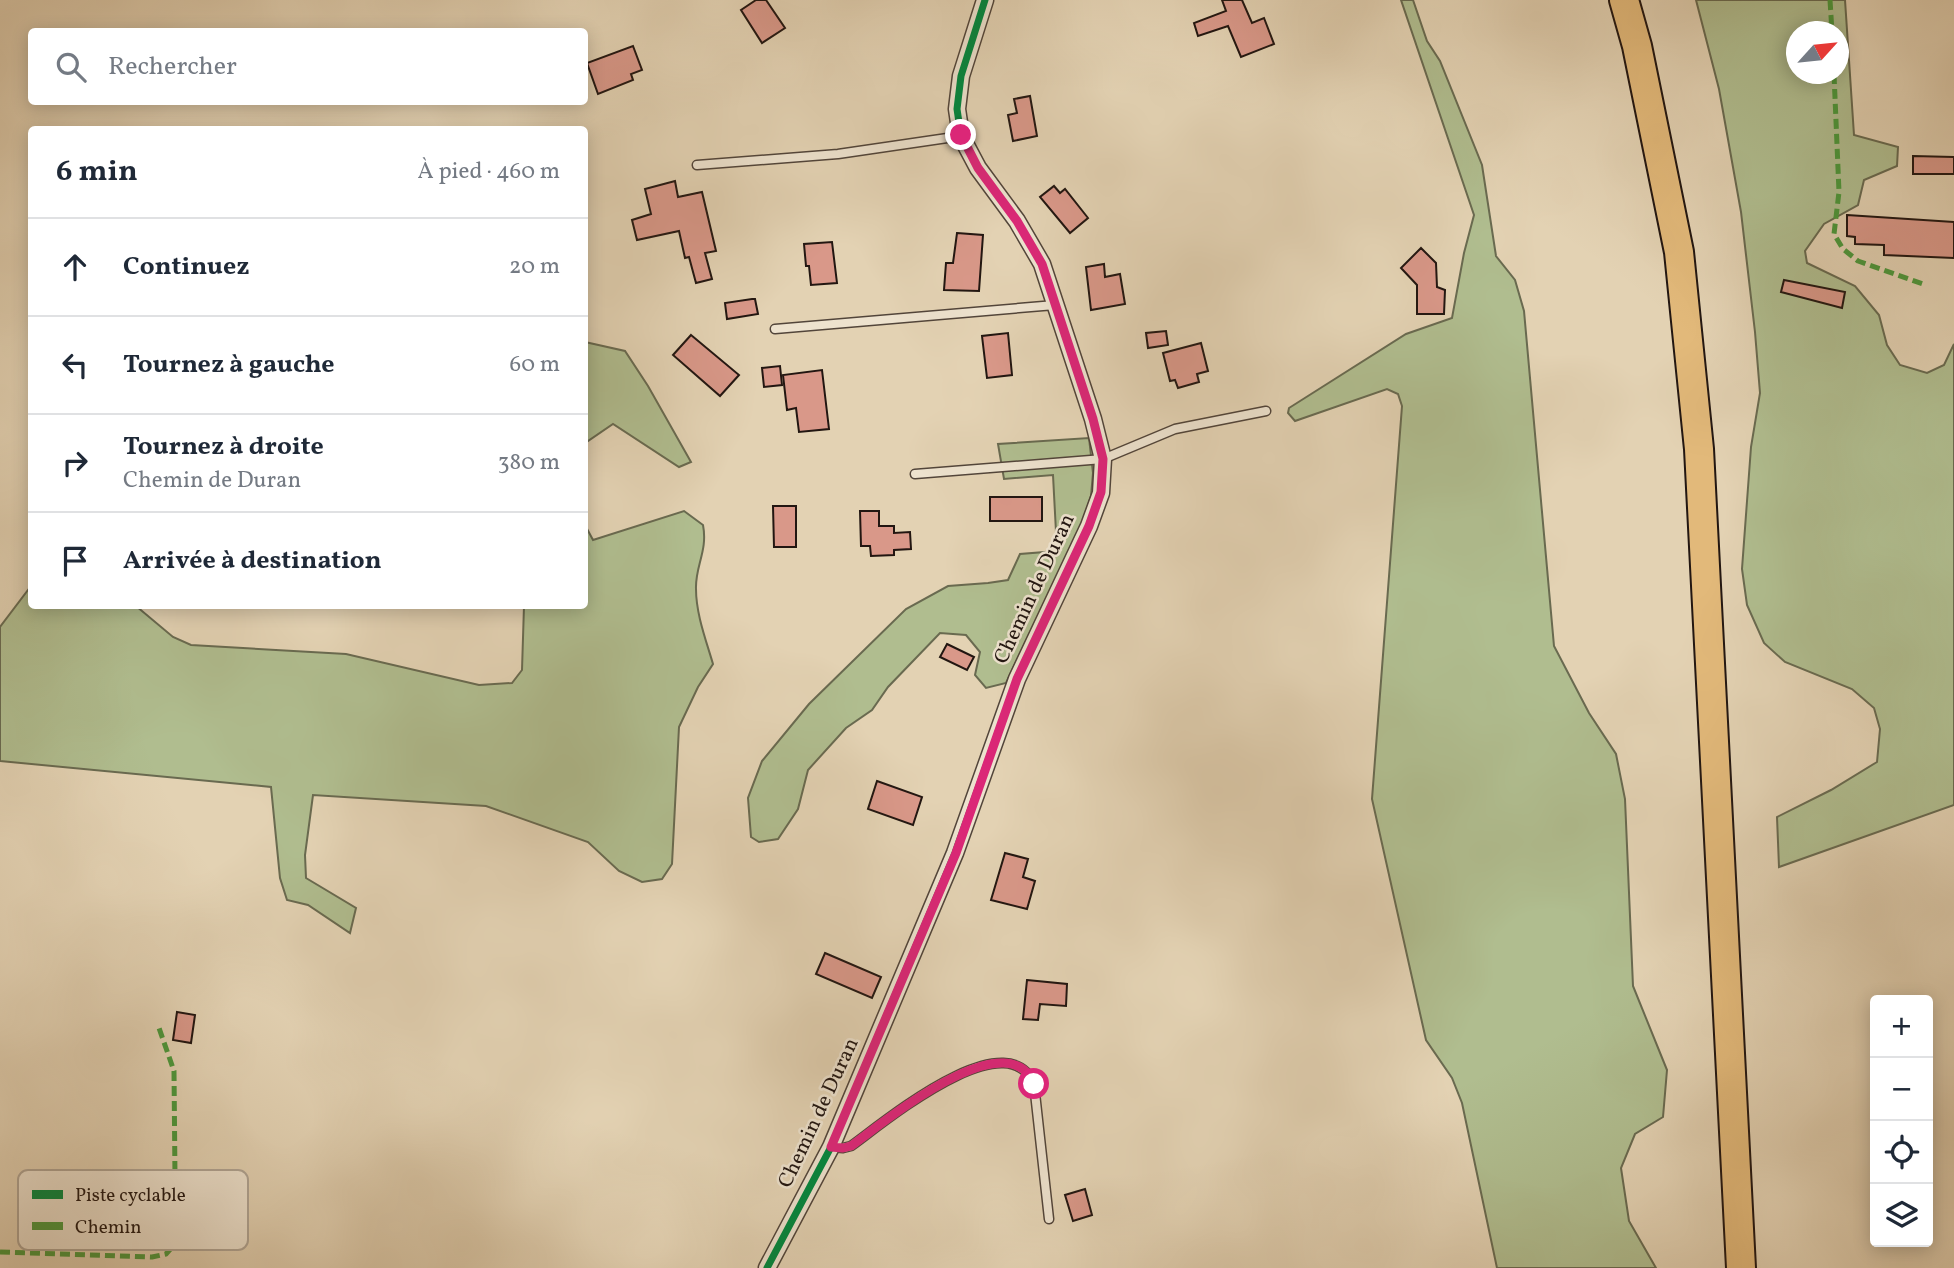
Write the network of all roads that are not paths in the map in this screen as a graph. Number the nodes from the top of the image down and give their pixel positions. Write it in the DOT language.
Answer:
graph roads {
  1 [pos="985,0"];
  2 [pos="1624,0"];
  3 [pos="961,135"];
  4 [pos="697,165"];
  5 [pos="1055,305"];
  6 [pos="775,329"];
  7 [pos="1266,411"];
  8 [pos="1103,459"];
  9 [pos="915,474"];
  10 [pos="831,1147"];
  11 [pos="1049,1219"];
  12 [pos="768,1268"];
  13 [pos="1741,1268"];
  1 -- 3 [label="street, Chemin de Duran"];
  2 -- 13 [label="highway"];
  3 -- 4 [label="lane"];
  3 -- 5 [label="street, Chemin de Duran"];
  5 -- 6 [label="lane"];
  5 -- 8 [label="street, Chemin de Duran"];
  7 -- 8 [label="lane"];
  8 -- 9 [label="lane"];
  8 -- 10 [label="street, Chemin de Duran"];
  10 -- 11 [label="lane"];
  10 -- 12 [label="street, Chemin de Duran"];
}
